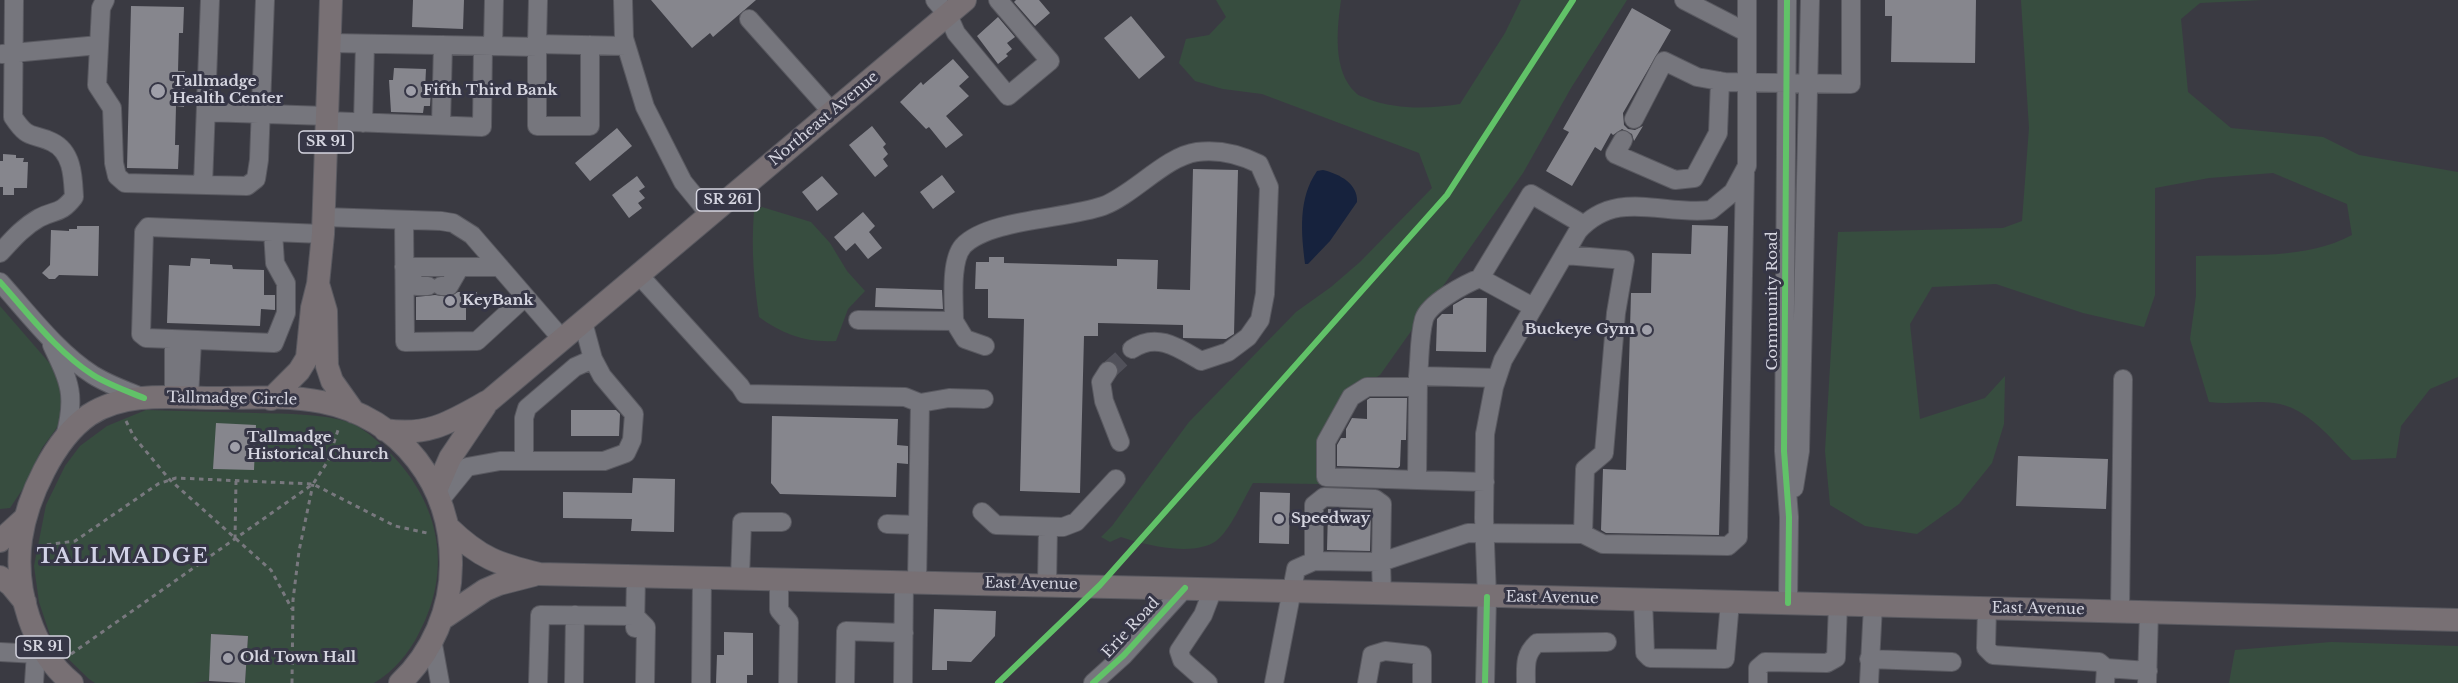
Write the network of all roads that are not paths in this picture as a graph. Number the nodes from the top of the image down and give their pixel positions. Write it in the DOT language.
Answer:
graph roads {
  1 [pos="14,0"];
  2 [pos="105,0"];
  3 [pos="210,0"];
  4 [pos="265,0"];
  5 [pos="332,0"];
  6 [pos="494,0"];
  7 [pos="538,0"];
  8 [pos="623,0"];
  9 [pos="965,0"];
  10 [pos="998,0"];
  11 [pos="1684,0"];
  12 [pos="1747,0"];
  13 [pos="1787,0"];
  14 [pos="1810,0"];
  15 [pos="1851,0"];
  16 [pos="941,7"];
  17 [pos="749,19"];
  18 [pos="1746,32"];
  19 [pos="330,43"];
  20 [pos="365,44"];
  21 [pos="99,45"];
  22 [pos="443,45"];
  23 [pos="590,45"];
  24 [pos="488,46"];
  25 [pos="537,46"];
  26 [pos="626,46"];
  27 [pos="6,54"];
  28 [pos="1720,81"];
  29 [pos="1747,82"];
  30 [pos="1786,84"];
  31 [pos="1808,85"];
  32 [pos="206,112"];
  33 [pos="832,112"];
  34 [pos="261,115"];
  35 [pos="327,119"];
  36 [pos="1634,119"];
  37 [pos="363,123"];
  38 [pos="441,125"];
  39 [pos="1623,140"];
  40 [pos="1745,171"];
  41 [pos="202,185"];
  42 [pos="710,215"];
  43 [pos="404,220"];
  44 [pos="324,225"];
  45 [pos="1584,225"];
  46 [pos="273,232"];
  47 [pos="0,253"];
  48 [pos="1565,255"];
  49 [pos="404,267"];
  50 [pos="460,267"];
  51 [pos="500,267"];
  52 [pos="639,275"];
  53 [pos="1480,278"];
  54 [pos="0,282"];
  55 [pos="318,284"];
  56 [pos="525,297"];
  57 [pos="1533,307"];
  58 [pos="858,320"];
  59 [pos="954,321"];
  60 [pos="584,322"];
  61 [pos="48,335"];
  62 [pos="562,339"];
  63 [pos="183,340"];
  64 [pos="985,346"];
  65 [pos="1132,349"];
  66 [pos="593,359"];
  67 [pos="1108,371"];
  68 [pos="1497,378"];
  69 [pos="2123,379"];
  70 [pos="1418,382"];
  71 [pos="144,398"];
  72 [pos="181,398"];
  73 [pos="272,399"];
  74 [pos="984,399"];
  75 [pos="490,400"];
  76 [pos="920,403"];
  77 [pos="350,411"];
  78 [pos="385,430"];
  79 [pos="65,437"];
  80 [pos="1120,442"];
  81 [pos="524,461"];
  82 [pos="1116,479"];
  83 [pos="1417,480"];
  84 [pos="1485,482"];
  85 [pos="439,495"];
  86 [pos="982,512"];
  87 [pos="1789,517"];
  88 [pos="782,522"];
  89 [pos="887,525"];
  90 [pos="918,525"];
  91 [pos="1048,527"];
  92 [pos="450,531"];
  93 [pos="1485,533"];
  94 [pos="1583,534"];
  95 [pos="10,545"];
  96 [pos="1314,561"];
  97 [pos="1381,562"];
  98 [pos="539,574"];
  99 [pos="636,576"];
  100 [pos="0,577"];
  101 [pos="702,578"];
  102 [pos="740,578"];
  103 [pos="778,579"];
  104 [pos="911,581"];
  105 [pos="1047,584"];
  106 [pos="1185,588"];
  107 [pos="1213,589"];
  108 [pos="1292,591"];
  109 [pos="1382,594"];
  110 [pos="1487,597"];
  111 [pos="1643,599"];
  112 [pos="1730,602"];
  113 [pos="26,603"];
  114 [pos="1788,603"];
  115 [pos="1838,604"];
  116 [pos="1873,605"];
  117 [pos="1988,608"];
  118 [pos="2120,611"];
  119 [pos="2149,612"];
  120 [pos="575,615"];
  121 [pos="635,616"];
  122 [pos="2458,620"];
  123 [pos="437,629"];
  124 [pos="904,633"];
  125 [pos="1607,642"];
  126 [pos="0,652"];
  127 [pos="43,652"];
  128 [pos="1869,659"];
  129 [pos="1952,662"];
  130 [pos="2105,675"];
  131 [pos="2147,677"];
  132 [pos="34,683"];
  133 [pos="72,683"];
  134 [pos="400,683"];
  135 [pos="440,683"];
  136 [pos="538,683"];
  137 [pos="574,683"];
  138 [pos="634,683"];
  139 [pos="645,683"];
  140 [pos="701,683"];
  141 [pos="788,683"];
  142 [pos="845,683"];
  143 [pos="903,683"];
  144 [pos="1094,683"];
  145 [pos="1208,683"];
  146 [pos="1274,683"];
  147 [pos="1367,683"];
  148 [pos="1422,683"];
  149 [pos="1485,683"];
  150 [pos="1526,683"];
  151 [pos="1758,683"];
  152 [pos="1869,683"];
  1 -- 27 [label="street"];
  2 -- 21 [label="street"];
  3 -- 32 [label="street"];
  4 -- 34 [label="street"];
  5 -- 19 [label="main road, SR 91"];
  6 -- 24 [label="street"];
  7 -- 25 [label="street"];
  8 -- 26 [label="street"];
  9 -- 16 [label="main road, Northeast Avenue / SR 261"];
  10 -- 16 [label="street"];
  11 -- 18 [label="street"];
  12 -- 18 [label="street"];
  13 -- 30 [label="street, Community Road"];
  14 -- 31 [label="street, Community Road"];
  15 -- 31 [label="street"];
  16 -- 33 [label="main road, Northeast Avenue / SR 261"];
  17 -- 33 [label="street"];
  18 -- 29 [label="street"];
  19 -- 20 [label="street"];
  19 -- 35 [label="main road, SR 91"];
  20 -- 22 [label="street"];
  20 -- 37 [label="street"];
  21 -- 27 [label="street"];
  21 -- 41 [label="street"];
  22 -- 24 [label="street"];
  22 -- 38 [label="street"];
  23 -- 25 [label="street"];
  23 -- 25 [label="street"];
  23 -- 26 [label="street"];
  24 -- 25 [label="street"];
  24 -- 38 [label="street"];
  26 -- 42 [label="street"];
  27 -- 47 [label="street"];
  28 -- 29 [label="street"];
  28 -- 36 [label="street"];
  28 -- 39 [label="street"];
  29 -- 30 [label="street"];
  29 -- 40 [label="street"];
  30 -- 31 [label="street"];
  30 -- 87 [label="street, Community Road"];
  31 -- 87 [label="street, Community Road"];
  32 -- 34 [label="street"];
  32 -- 41 [label="street"];
  33 -- 42 [label="main road, Northeast Avenue / SR 261"];
  34 -- 35 [label="street"];
  34 -- 41 [label="street"];
  35 -- 37 [label="street"];
  35 -- 44 [label="main road, SR 91"];
  37 -- 38 [label="street"];
  40 -- 45 [label="street"];
  40 -- 94 [label="street"];
  42 -- 52 [label="main road, Northeast Avenue / SR 261"];
  43 -- 44 [label="street"];
  43 -- 49 [label="street"];
  43 -- 51 [label="street"];
  44 -- 46 [label="street"];
  44 -- 55 [label="main road, SR 91"];
  45 -- 48 [label="street"];
  45 -- 53 [label="street"];
  46 -- 63 [label="street"];
  46 -- 63 [label="street"];
  48 -- 57 [label="street"];
  48 -- 94 [label="street"];
  49 -- 50 [label="street"];
  49 -- 50 [label="street"];
  49 -- 56 [label="street"];
  50 -- 51 [label="street"];
  51 -- 56 [label="street"];
  52 -- 60 [label="main road, Northeast Avenue / SR 261"];
  52 -- 76 [label="street"];
  53 -- 57 [label="street"];
  53 -- 70 [label="street"];
  54 -- 61 [label="street"];
  55 -- 73 [label="main road, SR 91"];
  55 -- 77 [label="main road, SR 91"];
  56 -- 62 [label="street"];
  57 -- 68 [label="street"];
  58 -- 59 [label="street"];
  59 -- 64 [label="street"];
  59 -- 65 [label="street"];
  60 -- 62 [label="main road, Northeast Avenue / SR 261"];
  60 -- 66 [label="street"];
  61 -- 71 [label="street"];
  61 -- 79 [label="street"];
  62 -- 75 [label="main road, Northeast Avenue / SR 261"];
  63 -- 72 [label="street"];
  66 -- 81 [label="street"];
  66 -- 81 [label="street"];
  67 -- 80 [label="street"];
  68 -- 70 [label="street"];
  68 -- 84 [label="street"];
  69 -- 118 [label="street"];
  70 -- 83 [label="street"];
  70 -- 83 [label="street"];
  71 -- 72 [label="main road, Tallmadge Circle / SR 91"];
  71 -- 79 [label="main road, Tallmadge Circle / SR 91"];
  72 -- 73 [label="main road, Tallmadge Circle / SR 91"];
  73 -- 77 [label="main road, Tallmadge Circle"];
  74 -- 76 [label="street"];
  75 -- 78 [label="main road, Northeast Avenue / SR 261"];
  75 -- 85 [label="main road, Northeast Avenue / SR 261"];
  76 -- 90 [label="street"];
  77 -- 78 [label="main road, Tallmadge Circle / SR 91"];
  78 -- 85 [label="main road, Tallmadge Circle / SR 91"];
  79 -- 95 [label="main road, Tallmadge Circle / SR 91"];
  81 -- 85 [label="street"];
  82 -- 91 [label="street"];
  83 -- 84 [label="street"];
  84 -- 93 [label="street"];
  85 -- 92 [label="main road, Tallmadge Circle / SR 91"];
  86 -- 91 [label="street"];
  87 -- 114 [label="street, Community Road"];
  88 -- 102 [label="street"];
  89 -- 90 [label="street"];
  90 -- 104 [label="street"];
  91 -- 105 [label="street"];
  92 -- 98 [label="main road, East Avenue"];
  92 -- 123 [label="main road, Tallmadge Circle / SR 91"];
  93 -- 94 [label="street"];
  93 -- 97 [label="street"];
  93 -- 110 [label="street"];
  95 -- 113 [label="main road, Tallmadge Circle / SR 91"];
  96 -- 97 [label="street"];
  96 -- 97 [label="street"];
  96 -- 108 [label="street"];
  97 -- 109 [label="street"];
  98 -- 99 [label="main road, East Avenue"];
  98 -- 123 [label="main road, East Avenue"];
  99 -- 101 [label="main road, East Avenue"];
  99 -- 121 [label="street"];
  100 -- 113 [label="main road"];
  101 -- 102 [label="main road, East Avenue"];
  101 -- 140 [label="street"];
  102 -- 103 [label="main road, East Avenue"];
  103 -- 104 [label="main road, East Avenue"];
  103 -- 141 [label="street"];
  104 -- 105 [label="main road, East Avenue"];
  104 -- 124 [label="street"];
  105 -- 106 [label="main road, East Avenue"];
  106 -- 107 [label="main road, East Avenue"];
  106 -- 144 [label="street, Erie Road"];
  107 -- 108 [label="main road, East Avenue"];
  107 -- 145 [label="street"];
  108 -- 109 [label="main road, East Avenue"];
  108 -- 146 [label="street"];
  109 -- 110 [label="main road, East Avenue"];
  110 -- 111 [label="main road, East Avenue"];
  110 -- 149 [label="street"];
  111 -- 112 [label="main road, East Avenue"];
  111 -- 112 [label="street"];
  112 -- 114 [label="main road, East Avenue"];
  113 -- 127 [label="main road, Tallmadge Circle / SR 91"];
  114 -- 115 [label="main road, East Avenue"];
  115 -- 116 [label="main road, East Avenue"];
  115 -- 151 [label="street"];
  116 -- 117 [label="main road, East Avenue"];
  116 -- 128 [label="street"];
  117 -- 118 [label="main road, East Avenue"];
  117 -- 130 [label="street"];
  118 -- 119 [label="main road, East Avenue"];
  119 -- 122 [label="main road, East Avenue"];
  119 -- 131 [label="street"];
  120 -- 121 [label="street"];
  120 -- 136 [label="street"];
  120 -- 137 [label="street"];
  121 -- 138 [label="street"];
  121 -- 139 [label="street"];
  123 -- 134 [label="main road, Tallmadge Circle / SR 91"];
  123 -- 135 [label="street"];
  124 -- 142 [label="street"];
  124 -- 143 [label="street"];
  125 -- 150 [label="street"];
  126 -- 127 [label="street"];
  127 -- 132 [label="street"];
  127 -- 133 [label="main road, Tallmadge Circle / SR 91"];
  128 -- 129 [label="street"];
  128 -- 152 [label="street"];
  130 -- 131 [label="street"];
  147 -- 148 [label="street"];
}
